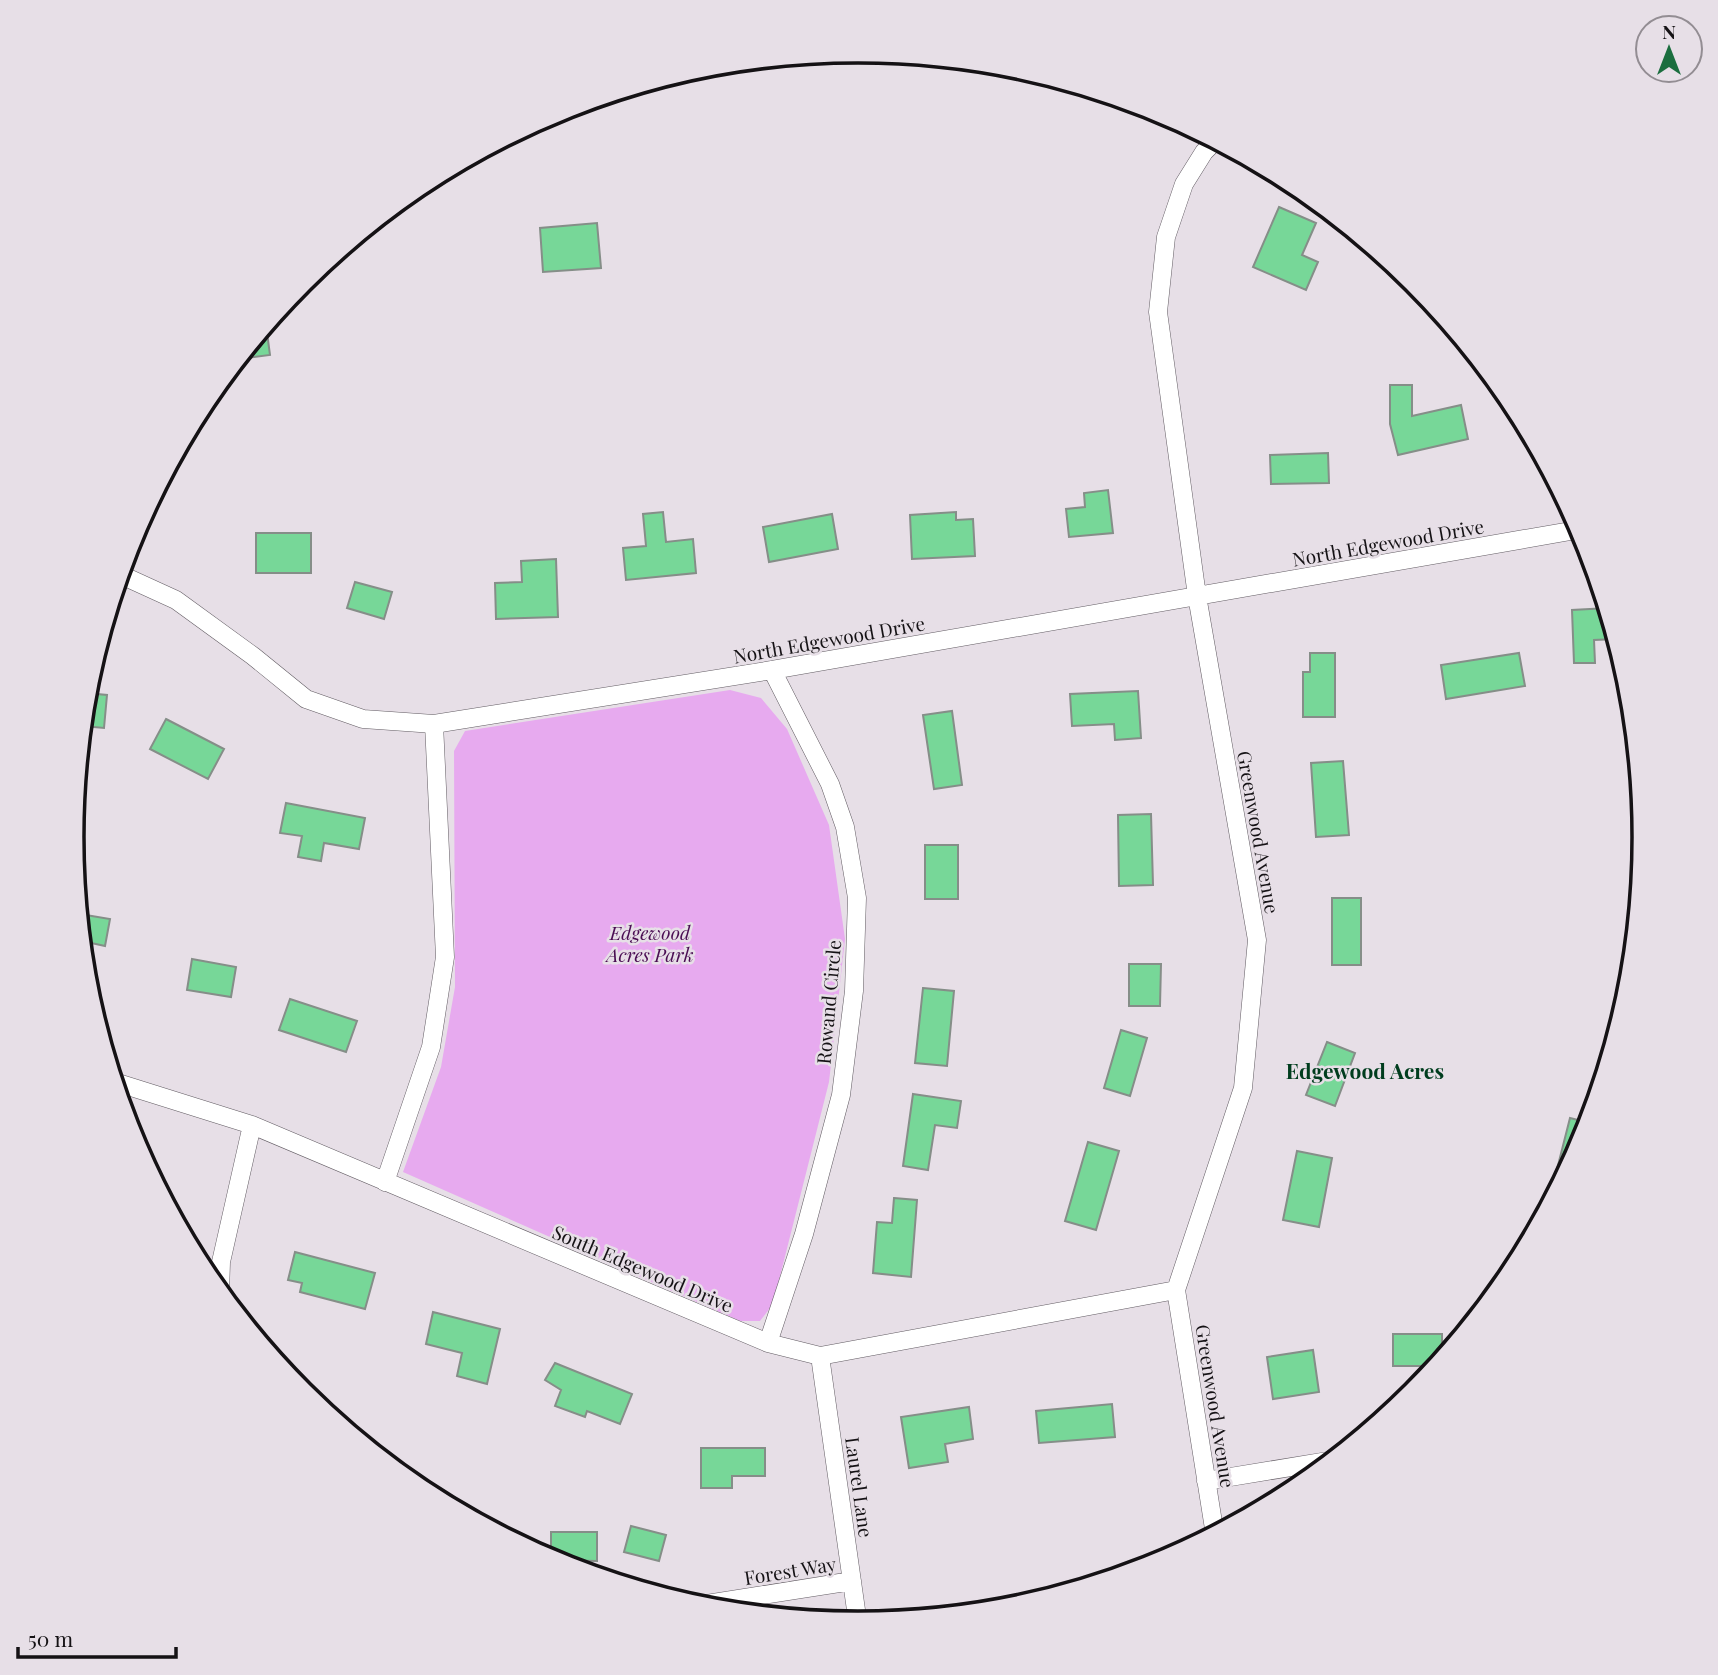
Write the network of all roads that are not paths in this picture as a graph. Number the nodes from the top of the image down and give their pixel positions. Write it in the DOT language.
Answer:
graph roads {
  1 [pos="1209,147"];
  2 [pos="1570,531"];
  3 [pos="130,579"];
  4 [pos="1197,596"];
  5 [pos="772,670"];
  6 [pos="435,724"];
  7 [pos="126,1085"];
  8 [pos="252,1125"];
  9 [pos="385,1182"];
  10 [pos="221,1276"];
  11 [pos="1176,1290"];
  12 [pos="768,1343"];
  13 [pos="820,1356"];
  14 [pos="1314,1463"];
  15 [pos="1206,1481"];
  16 [pos="1213,1526"];
  17 [pos="852,1581"];
  18 [pos="729,1600"];
  19 [pos="856,1612"];
  1 -- 4 [label="street, Greenwood Avenue"];
  2 -- 4 [label="street, North Edgewood Drive"];
  3 -- 6 [label="street, North Edgewood Drive"];
  4 -- 5 [label="street, North Edgewood Drive"];
  4 -- 11 [label="street, Greenwood Avenue"];
  5 -- 6 [label="street, North Edgewood Drive"];
  5 -- 12 [label="street, Rowand Circle"];
  6 -- 9 [label="street"];
  7 -- 8 [label="street, South Edgewood Drive"];
  8 -- 9 [label="street, South Edgewood Drive"];
  8 -- 10 [label="street"];
  9 -- 12 [label="street, South Edgewood Drive"];
  11 -- 13 [label="street, South Edgewood Drive"];
  11 -- 15 [label="street, Greenwood Avenue"];
  12 -- 13 [label="street, South Edgewood Drive"];
  13 -- 17 [label="street, Laurel Lane"];
  14 -- 15 [label="street"];
  15 -- 16 [label="street, Greenwood Avenue"];
  17 -- 18 [label="street, Forest Way"];
  17 -- 19 [label="street, Laurel Lane"];
}
